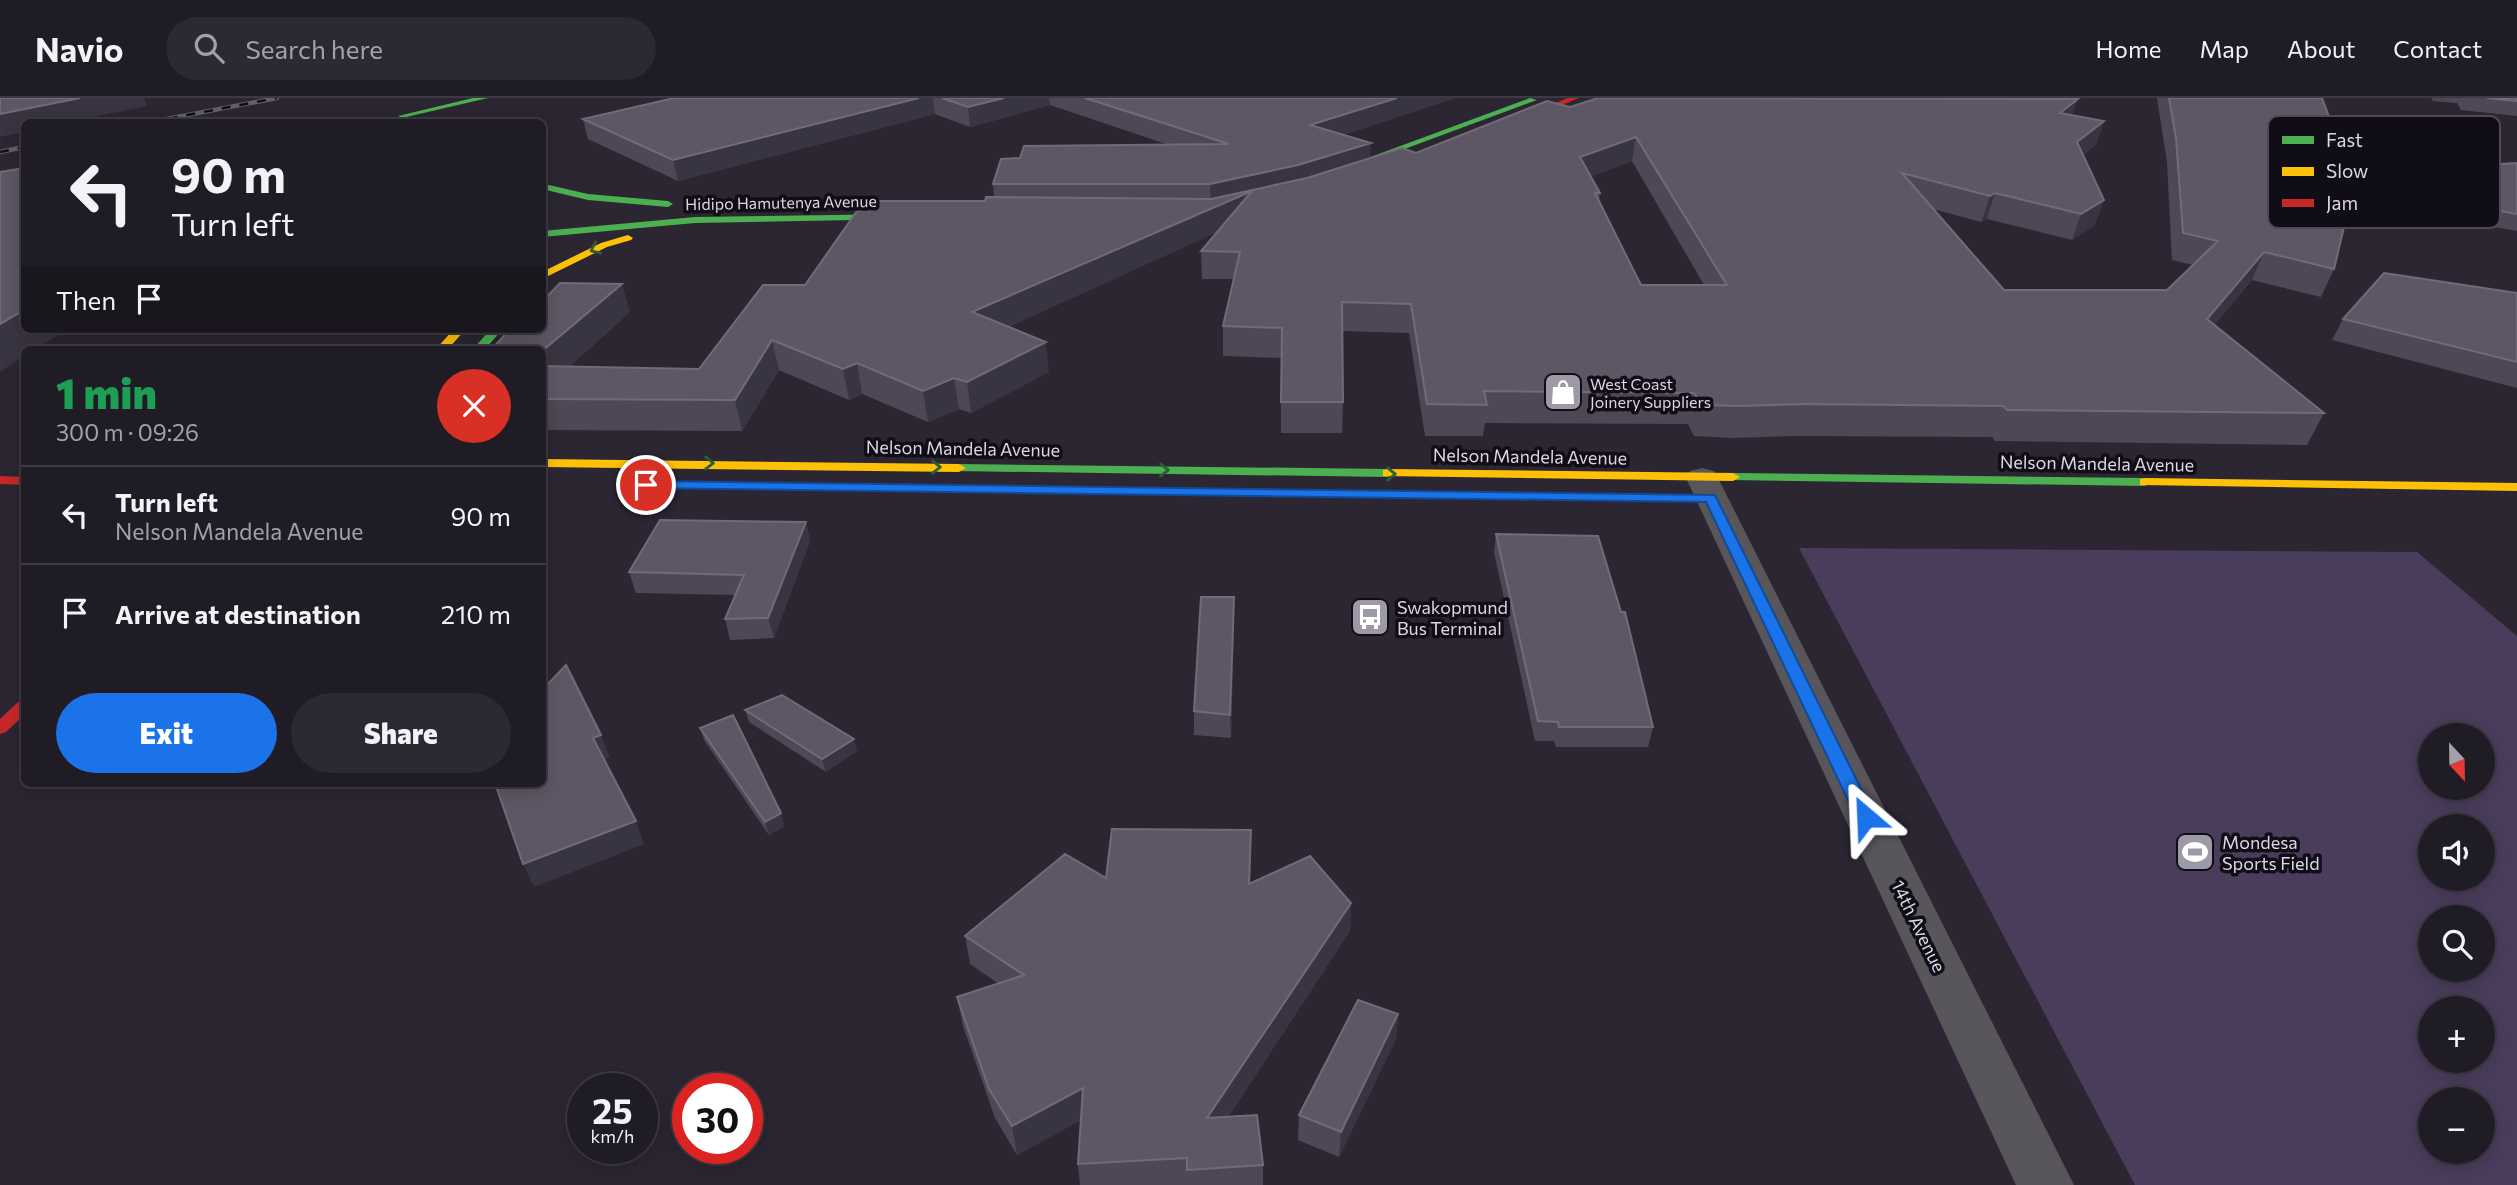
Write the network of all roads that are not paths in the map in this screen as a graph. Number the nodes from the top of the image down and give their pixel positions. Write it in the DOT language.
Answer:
graph roads {
  1 [pos="484,98"];
  2 [pos="1538,98"];
  3 [pos="1575,98"];
  4 [pos="432,109"];
  5 [pos="408,119"];
  6 [pos="450,119"];
  7 [pos="546,185"];
  8 [pos="749,209"];
  9 [pos="733,219"];
  10 [pos="550,222"];
  11 [pos="547,251"];
  12 [pos="546,274"];
  13 [pos="456,333"];
  14 [pos="493,333"];
  15 [pos="444,346"];
  16 [pos="482,346"];
  17 [pos="546,463"];
  18 [pos="0,481"];
  19 [pos="21,481"];
  20 [pos="2517,487"];
  21 [pos="1708,493"];
  22 [pos="21,709"];
  23 [pos="21,726"];
  24 [pos="0,728"];
  25 [pos="0,737"];
  26 [pos="2045,1185"];
  1 -- 4 [label="street"];
  2 -- 3 [label="street"];
  4 -- 5 [label="street"];
  4 -- 6 [label="street"];
  7 -- 8 [label="street"];
  7 -- 10 [label="street"];
  8 -- 9 [label="street, Hidipo Hamutenya Avenue"];
  8 -- 10 [label="street, Hidipo Hamutenya Avenue"];
  9 -- 10 [label="street, Hidipo Hamutenya Avenue"];
  9 -- 12 [label="street, one-way"];
  10 -- 11 [label="street"];
  13 -- 15 [label="street"];
  14 -- 16 [label="street"];
  17 -- 21 [label="street, Nelson Mandela Avenue, one-way"];
  18 -- 19 [label="street"];
  20 -- 21 [label="street, Nelson Mandela Avenue"];
  21 -- 26 [label="street, 14th Avenue"];
  22 -- 24 [label="street"];
  23 -- 25 [label="street"];
}
